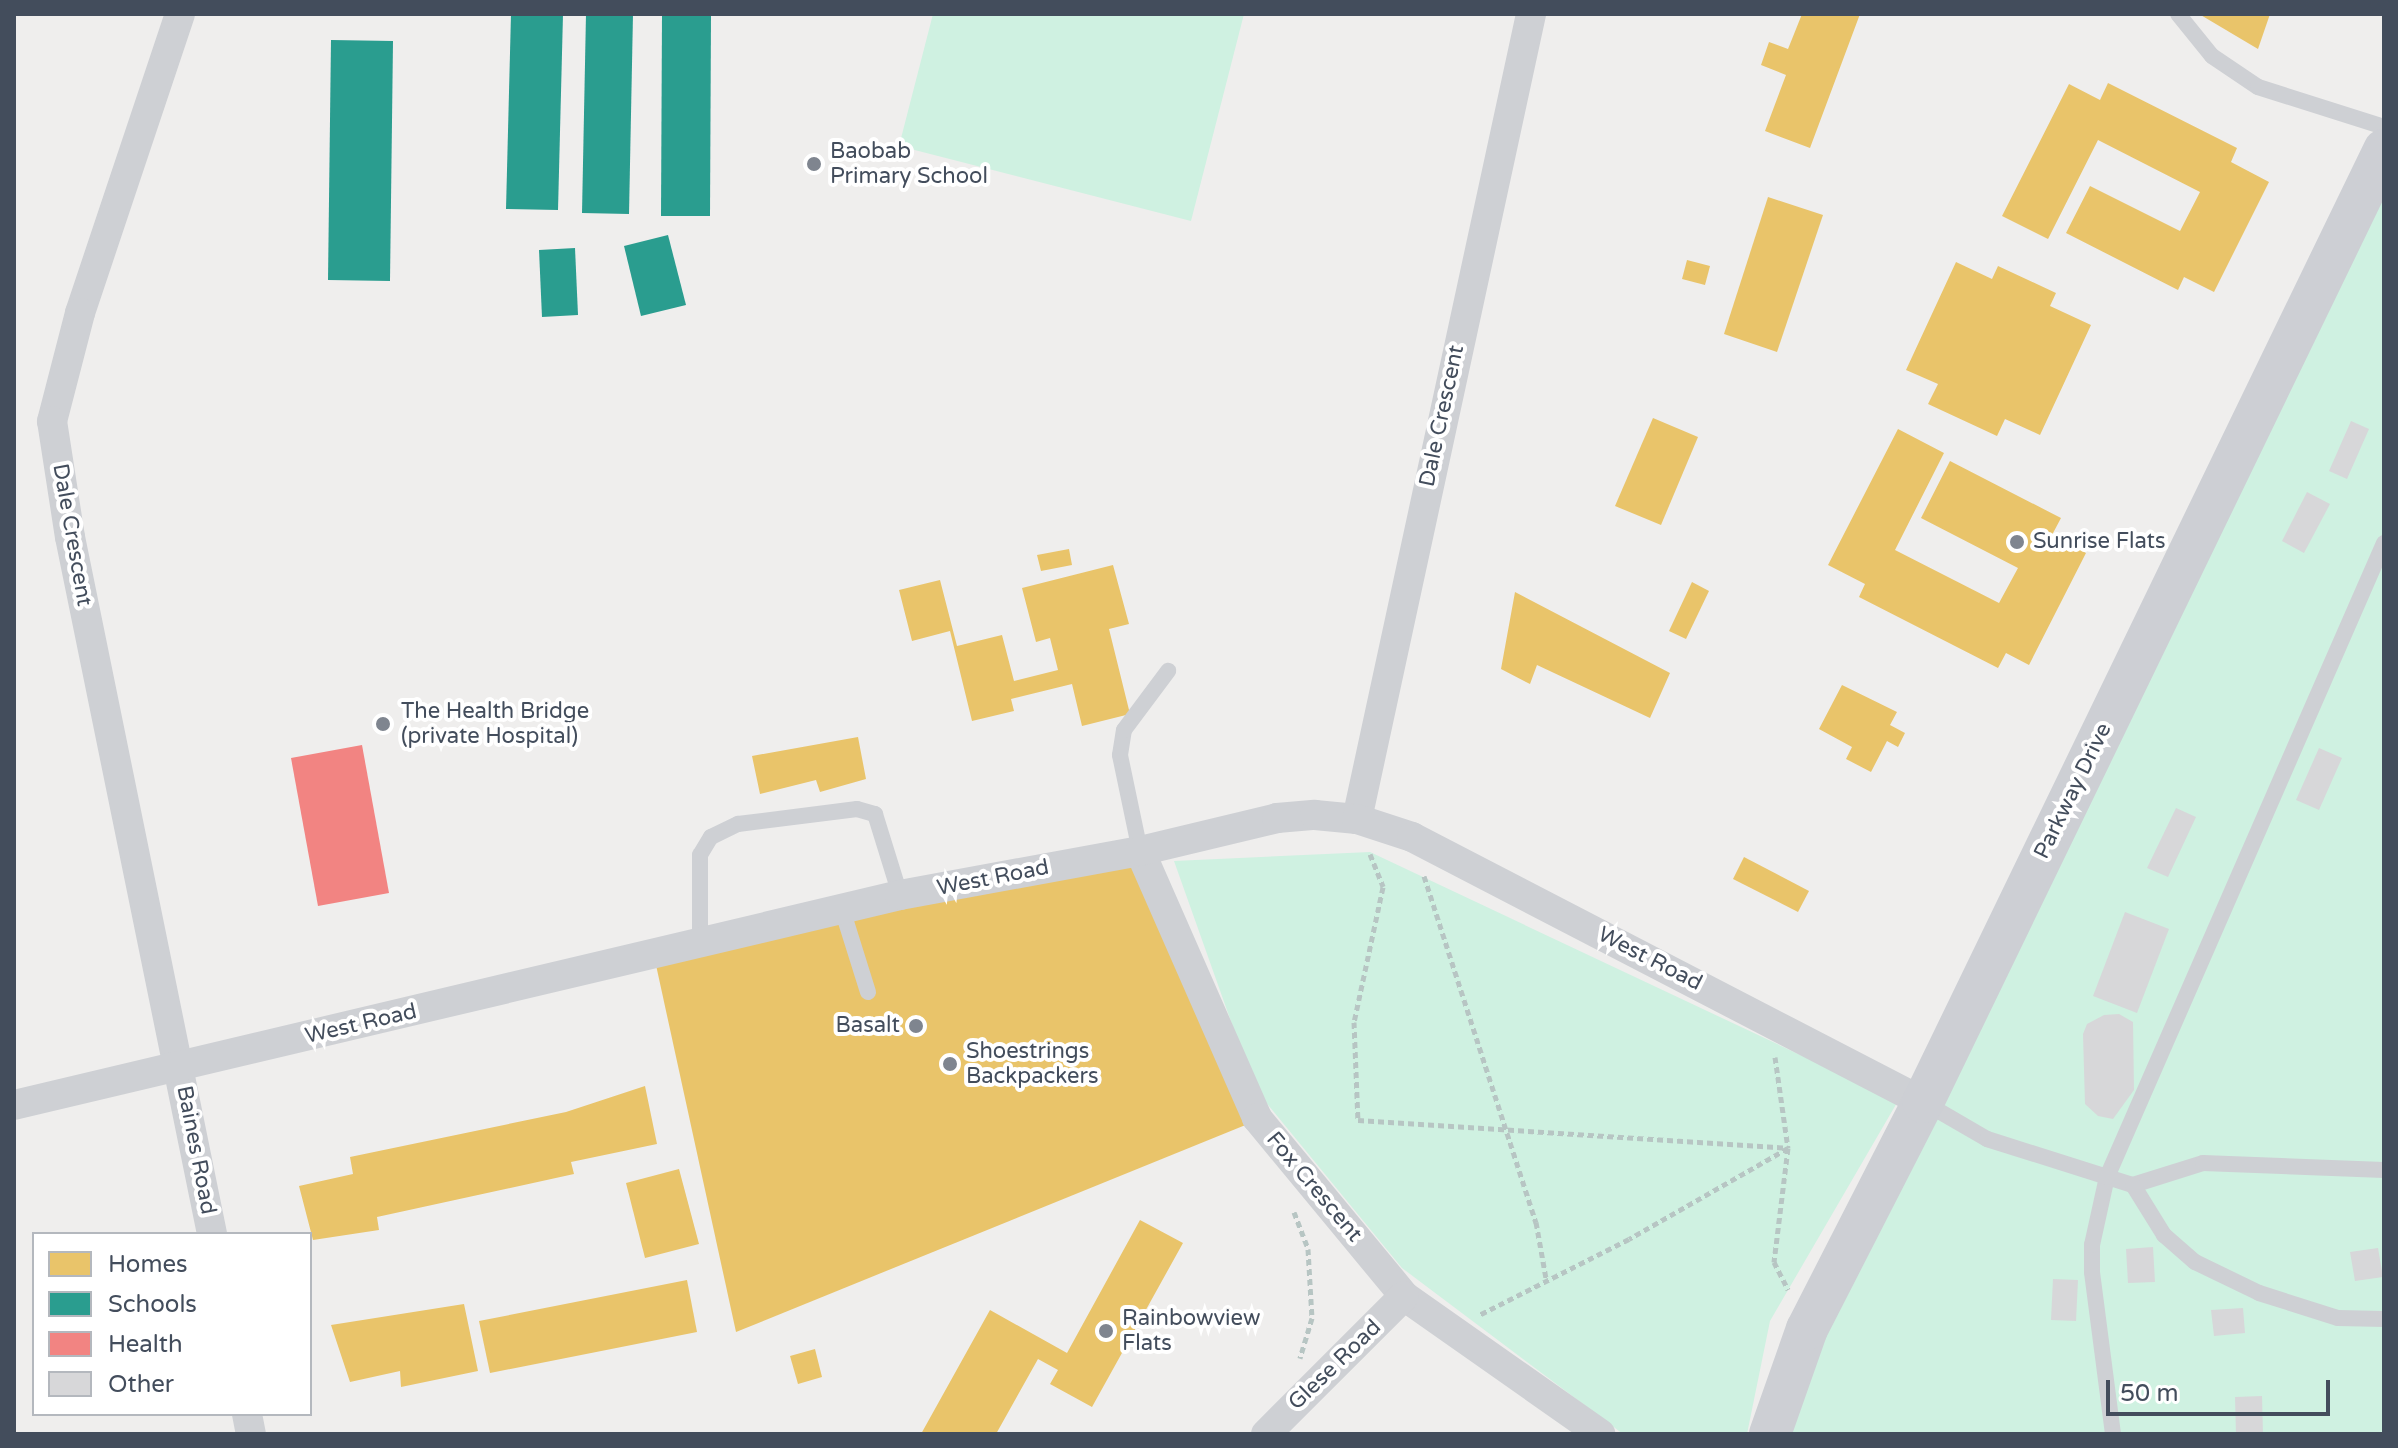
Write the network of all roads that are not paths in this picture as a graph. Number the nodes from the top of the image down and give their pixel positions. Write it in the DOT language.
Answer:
graph roads {
  1 [pos="180,14"];
  2 [pos="1531,14"];
  3 [pos="2178,14"];
  4 [pos="2384,127"];
  5 [pos="2384,150"];
  6 [pos="2384,543"];
  7 [pos="1168,671"];
  8 [pos="1357,819"];
  9 [pos="1140,851"];
  10 [pos="900,895"];
  11 [pos="842,909"];
  12 [pos="700,946"];
  13 [pos="868,992"];
  14 [pos="179,1066"];
  15 [pos="1923,1102"];
  16 [pos="14,1105"];
  17 [pos="2384,1170"];
  18 [pos="2107,1177"];
  19 [pos="2133,1185"];
  20 [pos="212,1232"];
  21 [pos="1404,1296"];
  22 [pos="2384,1319"];
  23 [pos="1266,1434"];
  24 [pos="1600,1434"];
  25 [pos="1770,1434"];
  26 [pos="2113,1434"];
  1 -- 14 [label="street, Dale Crescent"];
  2 -- 8 [label="street, Dale Crescent"];
  3 -- 4 [label="lane"];
  5 -- 15 [label="street, Parkway Drive"];
  6 -- 18 [label="lane"];
  7 -- 9 [label="lane"];
  8 -- 9 [label="street, West Road"];
  8 -- 15 [label="street, West Road"];
  9 -- 10 [label="street, West Road"];
  9 -- 21 [label="street, Fox Crescent"];
  10 -- 11 [label="street, West Road"];
  10 -- 12 [label="lane"];
  11 -- 12 [label="street, West Road"];
  11 -- 13 [label="lane"];
  12 -- 14 [label="street, West Road"];
  14 -- 16 [label="street, West Road"];
  14 -- 20 [label="street, Baines Road"];
  15 -- 18 [label="lane"];
  15 -- 25 [label="street, Parkway Drive"];
  17 -- 19 [label="lane"];
  18 -- 19 [label="lane"];
  18 -- 26 [label="lane"];
  19 -- 22 [label="lane"];
  21 -- 23 [label="street, Glese Road"];
  21 -- 24 [label="street, Fox Crescent"];
}
